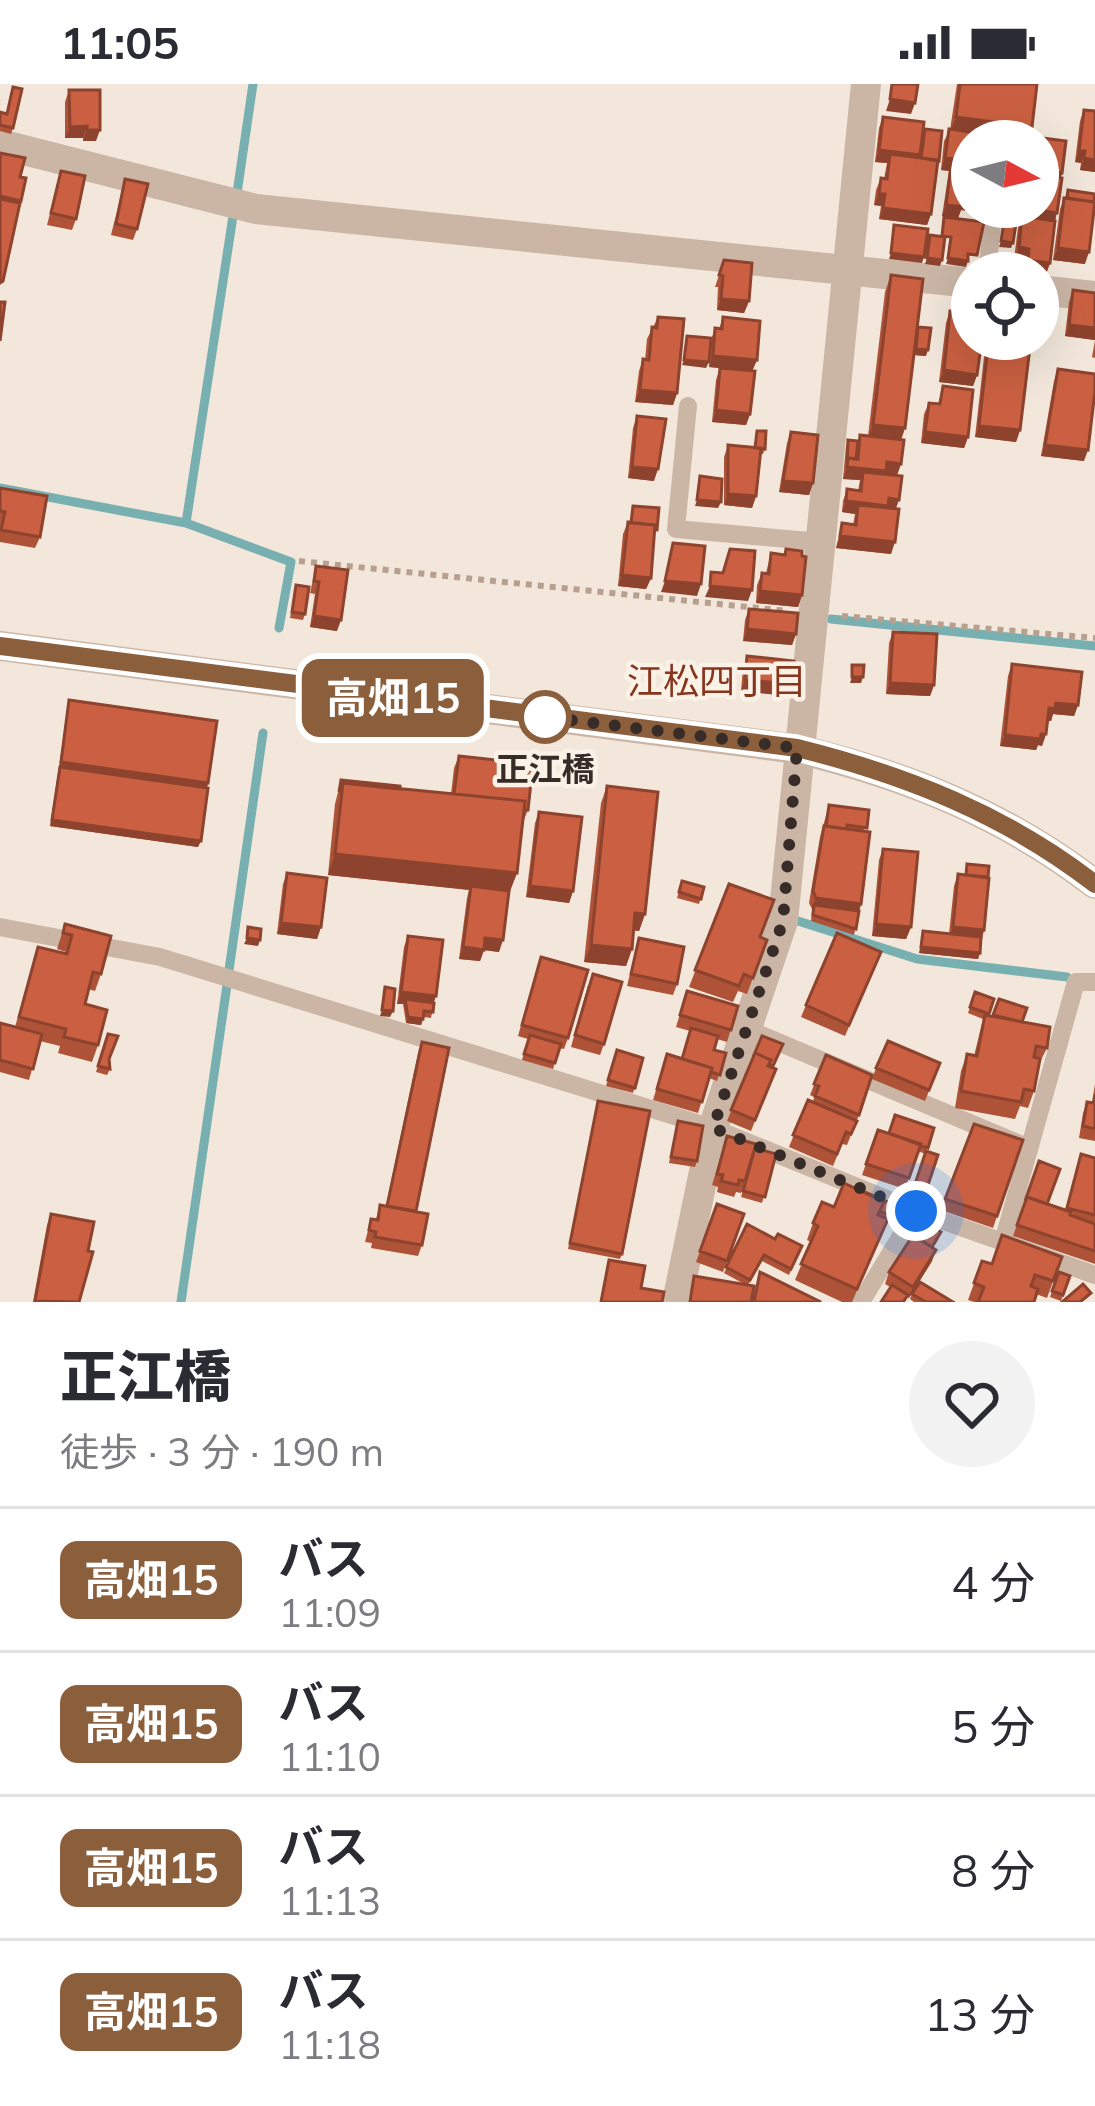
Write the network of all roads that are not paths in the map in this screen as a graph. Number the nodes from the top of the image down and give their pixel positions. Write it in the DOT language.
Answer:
graph roads {
  1 [pos="866,84"];
  2 [pos="0,144"];
  3 [pos="849,271"];
  4 [pos="951,282"];
  5 [pos="1059,292"];
  6 [pos="1095,296"];
  7 [pos="688,406"];
  8 [pos="821,542"];
  9 [pos="0,646"];
  10 [pos="797,748"];
  11 [pos="1095,884"];
  12 [pos="0,927"];
  13 [pos="1095,982"];
  14 [pos="745,1028"];
  15 [pos="713,1128"];
  16 [pos="1029,1148"];
  17 [pos="916,1211"];
  18 [pos="1003,1242"];
  19 [pos="1095,1275"];
  20 [pos="677,1302"];
  21 [pos="861,1302"];
  1 -- 3 [label="street"];
  2 -- 3 [label="street"];
  3 -- 4 [label="street"];
  3 -- 8 [label="street"];
  5 -- 6 [label="street"];
  7 -- 8 [label="lane"];
  8 -- 10 [label="street"];
  9 -- 10 [label="street"];
  10 -- 11 [label="street"];
  10 -- 14 [label="street"];
  12 -- 15 [label="lane"];
  13 -- 16 [label="lane"];
  14 -- 15 [label="street"];
  14 -- 16 [label="lane"];
  15 -- 17 [label="lane"];
  15 -- 20 [label="street"];
  16 -- 18 [label="lane"];
  17 -- 18 [label="lane"];
  17 -- 21 [label="lane"];
  18 -- 19 [label="lane"];
}
